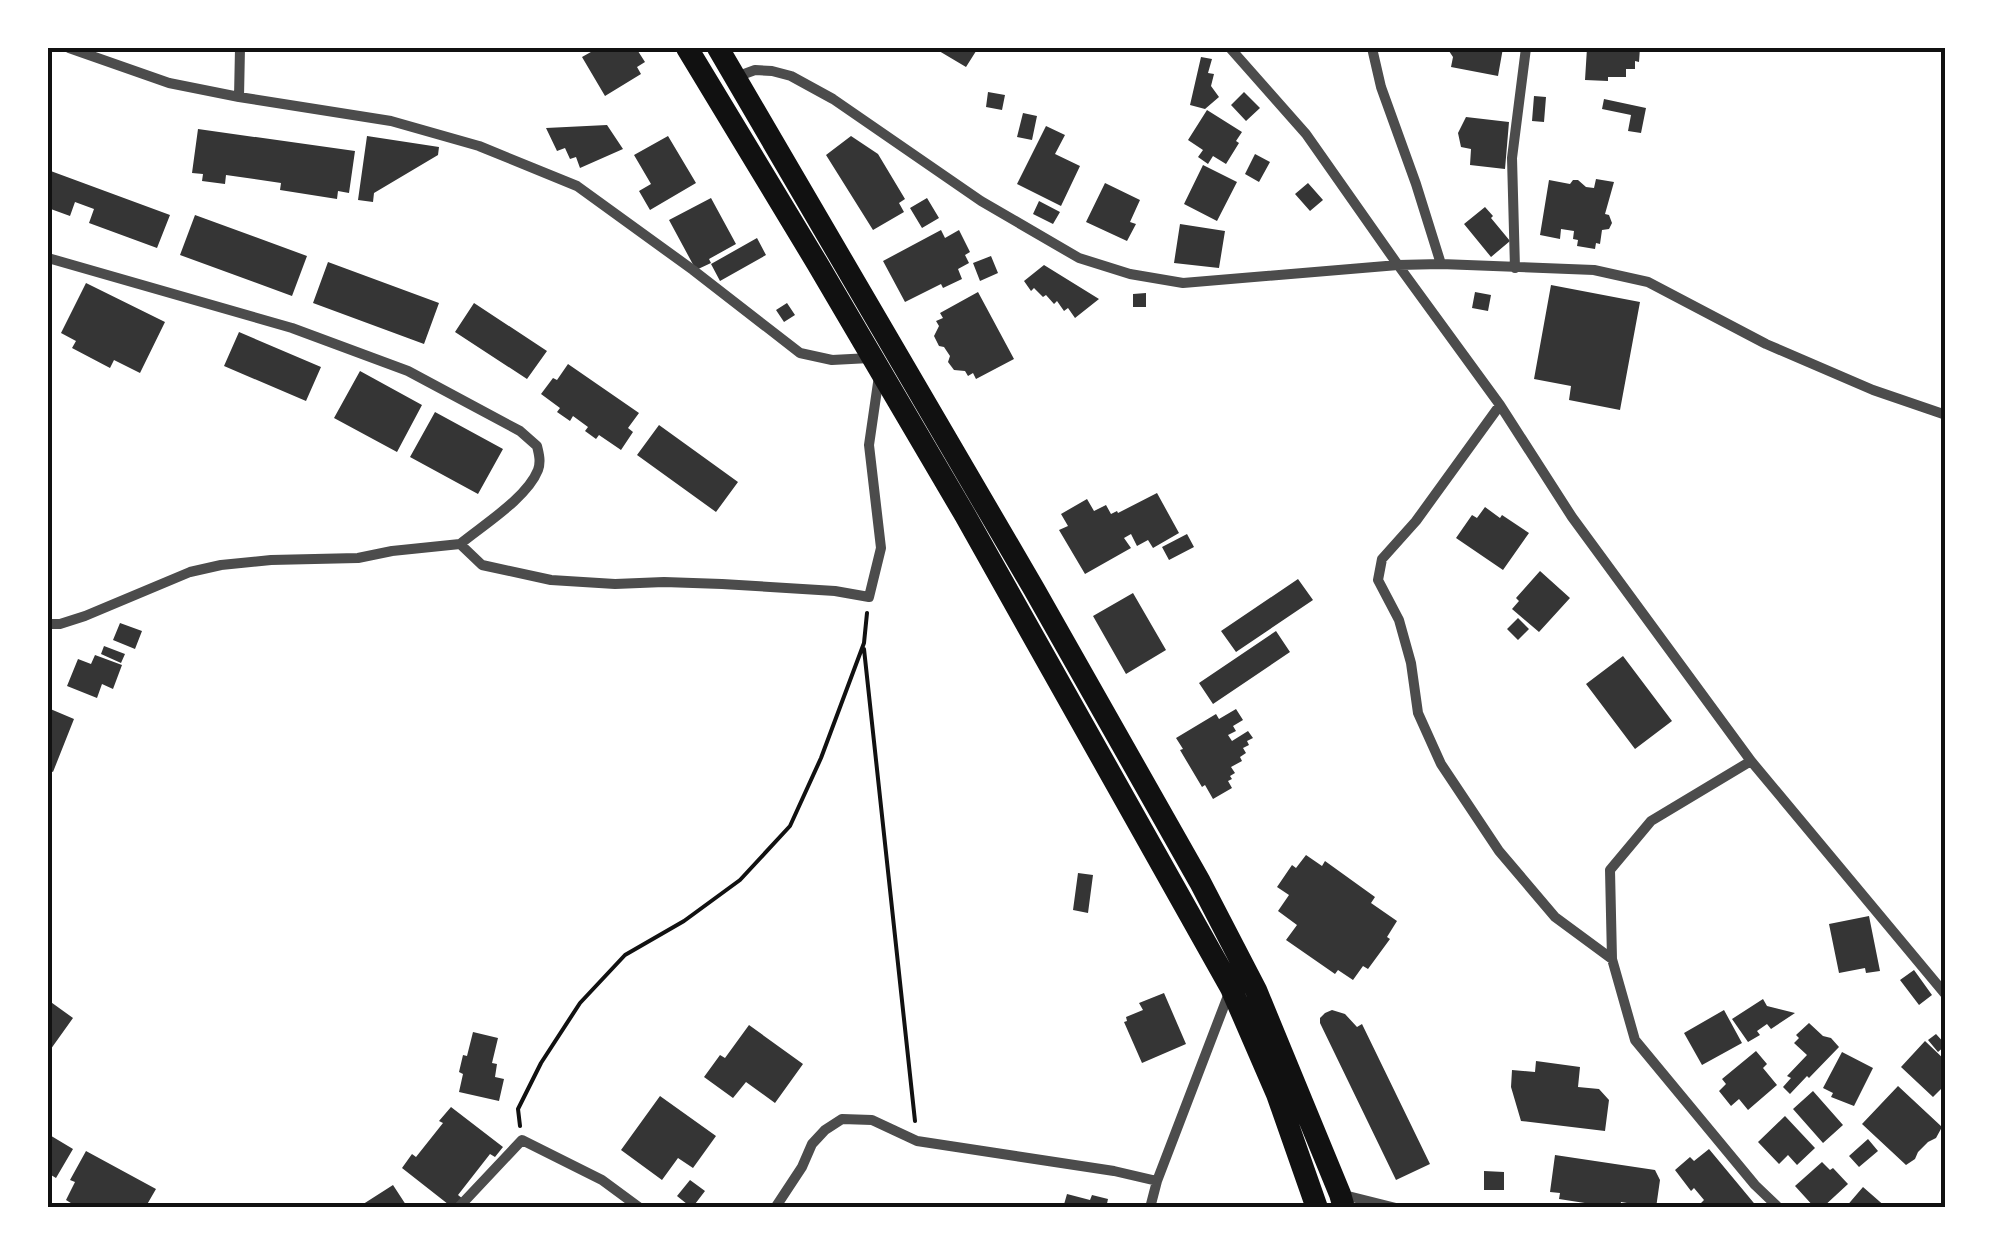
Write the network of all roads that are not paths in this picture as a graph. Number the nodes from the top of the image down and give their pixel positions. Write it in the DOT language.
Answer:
graph roads {
  1 [pos="69,48"];
  2 [pos="240,48"];
  3 [pos="687,48"];
  4 [pos="718,48"];
  5 [pos="1230,48"];
  6 [pos="1372,48"];
  7 [pos="1526,48"];
  8 [pos="736,77"];
  9 [pos="240,97"];
  10 [pos="839,251"];
  11 [pos="48,258"];
  12 [pos="817,263"];
  13 [pos="1441,264"];
  14 [pos="1398,265"];
  15 [pos="1515,268"];
  16 [pos="868,328"];
  17 [pos="876,364"];
  18 [pos="1500,405"];
  19 [pos="1946,415"];
  20 [pos="460,544"];
  21 [pos="48,624"];
  22 [pos="1751,761"];
  23 [pos="1612,959"];
  24 [pos="1232,988"];
  25 [pos="1946,995"];
  26 [pos="1157,1181"];
  27 [pos="1342,1201"];
  28 [pos="458,1208"];
  29 [pos="640,1208"];
  30 [pos="776,1208"];
  31 [pos="1150,1208"];
  32 [pos="1318,1208"];
  33 [pos="1396,1208"];
  34 [pos="1779,1208"];
  1 -- 9 [label="street"];
  2 -- 9 [label="street"];
  3 -- 12 [label="highway"];
  4 -- 8 [label="highway"];
  5 -- 14 [label="street"];
  6 -- 13 [label="street"];
  7 -- 15 [label="street"];
  8 -- 10 [label="highway"];
  8 -- 14 [label="street"];
  9 -- 17 [label="street"];
  10 -- 12 [label="highway"];
  10 -- 16 [label="highway"];
  11 -- 20 [label="street"];
  12 -- 16 [label="highway"];
  13 -- 14 [label="street"];
  13 -- 15 [label="street"];
  14 -- 18 [label="street"];
  15 -- 19 [label="street"];
  16 -- 17 [label="highway"];
  16 -- 27 [label="highway"];
  17 -- 20 [label="street"];
  17 -- 24 [label="highway"];
  18 -- 22 [label="street"];
  18 -- 23 [label="street"];
  20 -- 21 [label="street"];
  22 -- 23 [label="street"];
  22 -- 25 [label="street"];
  23 -- 34 [label="street"];
  24 -- 26 [label="street"];
  24 -- 32 [label="highway"];
  26 -- 30 [label="street"];
  26 -- 31 [label="street"];
  27 -- 33 [label="street"];
  28 -- 29 [label="street"];
}
